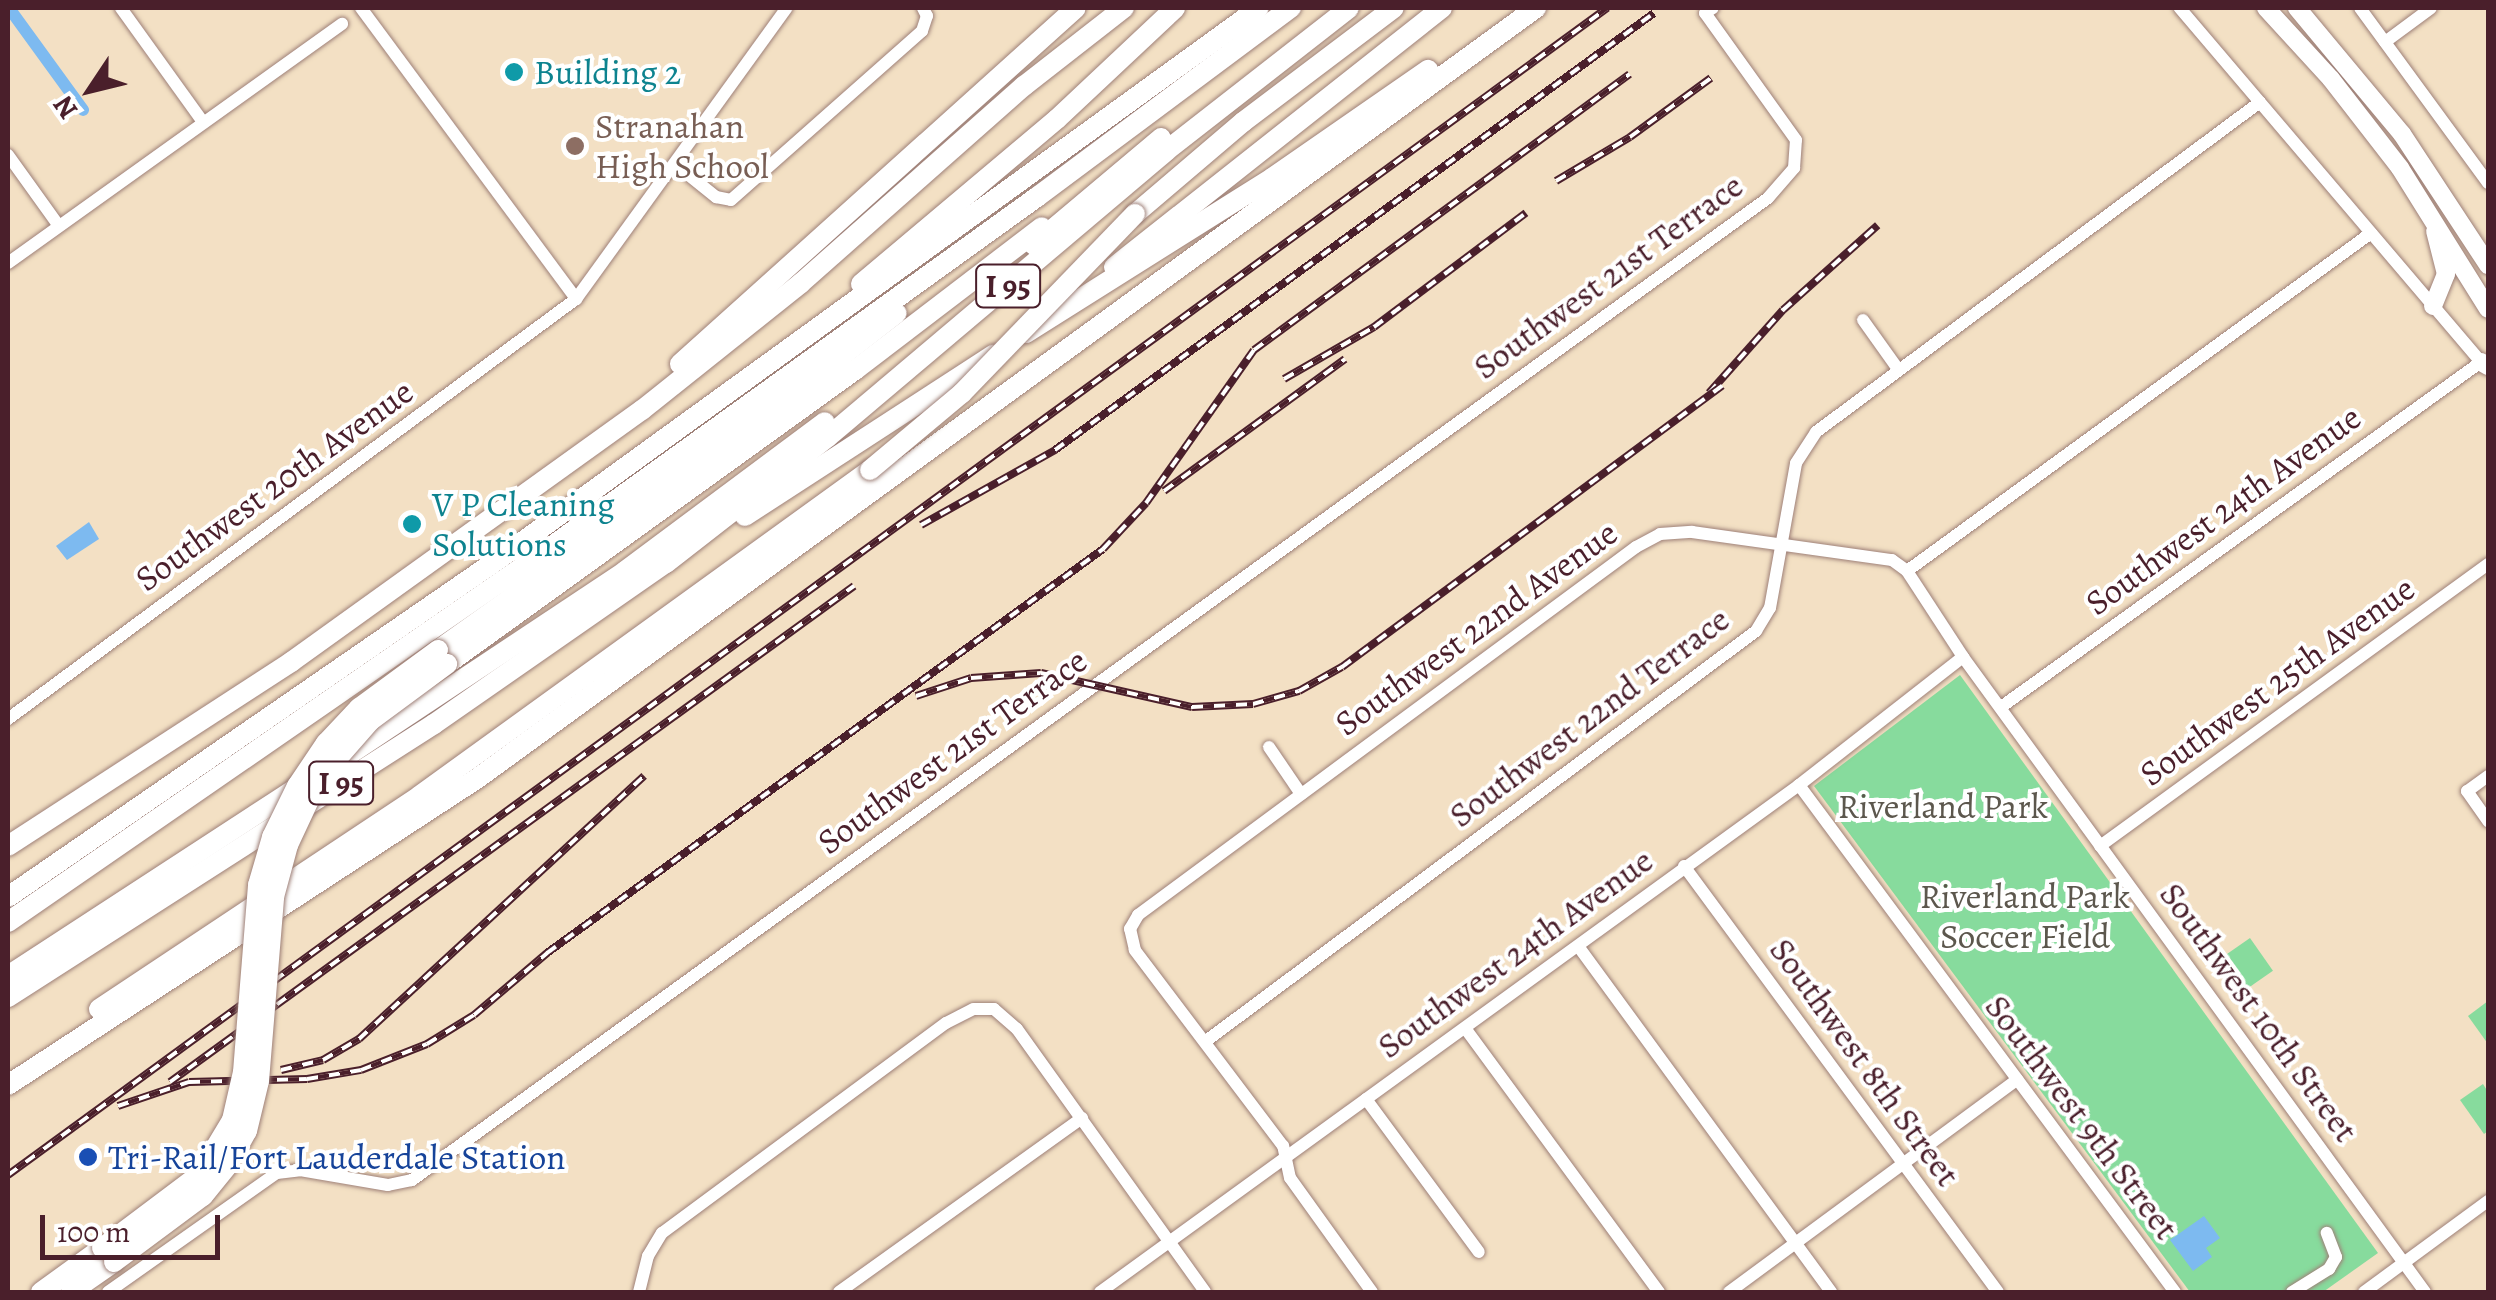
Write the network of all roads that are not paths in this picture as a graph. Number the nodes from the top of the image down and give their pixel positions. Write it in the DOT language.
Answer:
graph roads {
  1 [pos="121,8"];
  2 [pos="361,8"];
  3 [pos="787,8"];
  4 [pos="1076,8"];
  5 [pos="1124,8"];
  6 [pos="1176,8"];
  7 [pos="1260,8"];
  8 [pos="1291,8"];
  9 [pos="1326,8"];
  10 [pos="1349,8"];
  11 [pos="1394,8"];
  12 [pos="1442,8"];
  13 [pos="1518,8"];
  14 [pos="1536,8"];
  15 [pos="2180,8"];
  16 [pos="2266,8"];
  17 [pos="2297,8"];
  18 [pos="2360,8"];
  19 [pos="2431,8"];
  20 [pos="1709,10"];
  21 [pos="925,12"];
  22 [pos="342,24"];
  23 [pos="2385,42"];
  24 [pos="2260,102"];
  25 [pos="203,122"];
  26 [pos="1158,140"];
  27 [pos="8,155"];
  28 [pos="676,164"];
  29 [pos="2487,176"];
  30 [pos="1037,197"];
  31 [pos="2427,206"];
  32 [pos="59,226"];
  33 [pos="2370,233"];
  34 [pos="8,263"];
  35 [pos="2488,265"];
  36 [pos="576,299"];
  37 [pos="2433,306"];
  38 [pos="2488,309"];
  39 [pos="1050,318"];
  40 [pos="1863,320"];
  41 [pos="769,364"];
  42 [pos="2484,364"];
  43 [pos="1898,369"];
  44 [pos="536,484"];
  45 [pos="1784,542"];
  46 [pos="666,563"];
  47 [pos="2488,564"];
  48 [pos="1908,570"];
  49 [pos="443,657"];
  50 [pos="1963,657"];
  51 [pos="2000,707"];
  52 [pos="8,719"];
  53 [pos="1269,747"];
  54 [pos="2488,776"];
  55 [pos="1799,785"];
  56 [pos="1301,794"];
  57 [pos="2488,821"];
  58 [pos="8,846"];
  59 [pos="2100,846"];
  60 [pos="1684,866"];
  61 [pos="8,897"];
  62 [pos="8,922"];
  63 [pos="1578,946"];
  64 [pos="8,976"];
  65 [pos="8,997"];
  66 [pos="1464,1028"];
  67 [pos="1206,1041"];
  68 [pos="8,1074"];
  69 [pos="2017,1080"];
  70 [pos="8,1085"];
  71 [pos="1366,1099"];
  72 [pos="1082,1118"];
  73 [pos="1287,1158"];
  74 [pos="1904,1164"];
  75 [pos="2488,1202"];
  76 [pos="2327,1233"];
  77 [pos="1169,1242"];
  78 [pos="1796,1243"];
  79 [pos="1480,1252"];
  80 [pos="108,1255"];
  81 [pos="2404,1263"];
  82 [pos="40,1292"];
  83 [pos="71,1292"];
  84 [pos="108,1292"];
  85 [pos="639,1292"];
  86 [pos="839,1292"];
  87 [pos="1100,1292"];
  88 [pos="1205,1292"];
  89 [pos="1372,1292"];
  90 [pos="1659,1292"];
  91 [pos="1729,1292"];
  92 [pos="1832,1292"];
  93 [pos="1998,1292"];
  94 [pos="2175,1292"];
  95 [pos="2292,1292"];
  96 [pos="2364,1292"];
  97 [pos="2426,1292"];
  1 -- 25 [label="street"];
  2 -- 36 [label="street"];
  3 -- 28 [label="street, Southwest 20th Avenue"];
  4 -- 44 [label="highway"];
  5 -- 44 [label="highway"];
  6 -- 41 [label="highway"];
  7 -- 41 [label="highway, I 95"];
  8 -- 30 [label="highway"];
  9 -- 26 [label="highway"];
  10 -- 46 [label="highway, I 95"];
  11 -- 68 [label="highway, bridge"];
  12 -- 39 [label="highway"];
  13 -- 39 [label="highway"];
  14 -- 70 [label="highway"];
  15 -- 24 [label="street"];
  16 -- 31 [label="main road"];
  17 -- 35 [label="main road"];
  18 -- 23 [label="street"];
  19 -- 23 [label="street"];
  20 -- 84 [label="street, Southwest 21st Terrace"];
  21 -- 28 [label="street"];
  22 -- 25 [label="street"];
  23 -- 29 [label="street"];
  24 -- 33 [label="street"];
  24 -- 43 [label="street"];
  25 -- 32 [label="street"];
  26 -- 49 [label="highway"];
  26 -- 64 [label="highway"];
  27 -- 32 [label="street"];
  28 -- 36 [label="street, Southwest 20th Avenue"];
  30 -- 49 [label="highway"];
  30 -- 62 [label="highway"];
  31 -- 37 [label="main road"];
  31 -- 38 [label="main road"];
  32 -- 34 [label="street"];
  33 -- 37 [label="street"];
  33 -- 48 [label="street"];
  36 -- 52 [label="street, Southwest 20th Avenue"];
  37 -- 42 [label="street"];
  39 -- 46 [label="highway"];
  40 -- 43 [label="street"];
  41 -- 61 [label="highway, I 95"];
  42 -- 51 [label="street, Southwest 24th Avenue"];
  43 -- 45 [label="street"];
  44 -- 58 [label="highway"];
  45 -- 48 [label="street"];
  45 -- 56 [label="street, Southwest 22nd Avenue"];
  45 -- 67 [label="street, Southwest 22nd Terrace"];
  46 -- 65 [label="highway, I 95"];
  47 -- 59 [label="street, Southwest 25th Avenue"];
  48 -- 50 [label="street, Southwest 10th Street"];
  49 -- 80 [label="highway, bridge"];
  50 -- 51 [label="street, Southwest 10th Street"];
  50 -- 55 [label="street, Southwest 24th Avenue"];
  51 -- 59 [label="street, Southwest 10th Street"];
  53 -- 56 [label="street"];
  54 -- 57 [label="street"];
  55 -- 60 [label="street, Southwest 24th Avenue"];
  55 -- 69 [label="street, Southwest 9th Street"];
  56 -- 67 [label="street, Southwest 22nd Avenue"];
  59 -- 81 [label="street, Southwest 10th Street"];
  60 -- 63 [label="street, Southwest 24th Avenue"];
  60 -- 74 [label="street, Southwest 8th Street"];
  63 -- 66 [label="street, Southwest 24th Avenue"];
  63 -- 78 [label="street"];
  66 -- 71 [label="street, Southwest 24th Avenue"];
  66 -- 90 [label="street"];
  67 -- 73 [label="street"];
  69 -- 74 [label="street"];
  69 -- 94 [label="street, Southwest 9th Street"];
  71 -- 73 [label="street, Southwest 24th Avenue"];
  71 -- 79 [label="street"];
  72 -- 77 [label="street"];
  72 -- 85 [label="street"];
  72 -- 86 [label="street"];
  73 -- 77 [label="street, Southwest 24th Avenue"];
  73 -- 89 [label="street"];
  74 -- 78 [label="street"];
  74 -- 93 [label="street, Southwest 8th Street"];
  75 -- 81 [label="street"];
  76 -- 95 [label="street"];
  77 -- 87 [label="street, Southwest 24th Avenue"];
  77 -- 88 [label="street"];
  78 -- 91 [label="street"];
  78 -- 92 [label="street"];
  80 -- 82 [label="highway"];
  80 -- 83 [label="highway"];
  81 -- 96 [label="street"];
  81 -- 97 [label="street, Southwest 10th Street"];
}
